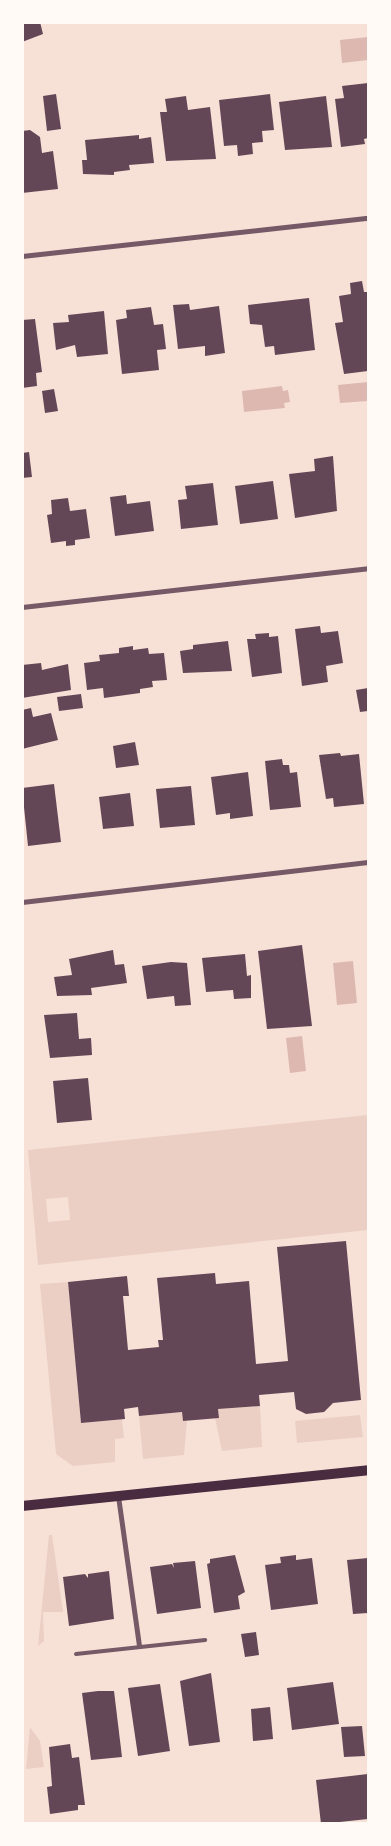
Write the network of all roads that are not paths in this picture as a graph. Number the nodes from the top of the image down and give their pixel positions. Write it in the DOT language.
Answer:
graph roads {
  1 [pos="368,218"];
  2 [pos="22,256"];
  3 [pos="368,568"];
  4 [pos="22,607"];
  5 [pos="368,862"];
  6 [pos="22,902"];
  7 [pos="368,1470"];
  8 [pos="118,1496"];
  9 [pos="22,1506"];
  10 [pos="205,1640"];
  11 [pos="138,1646"];
  12 [pos="76,1654"];
  1 -- 2 [label="street"];
  3 -- 4 [label="street"];
  5 -- 6 [label="street"];
  7 -- 8 [label="main road"];
  8 -- 9 [label="main road"];
  8 -- 11 [label="street"];
  10 -- 11 [label="lane"];
  11 -- 12 [label="lane"];
}
